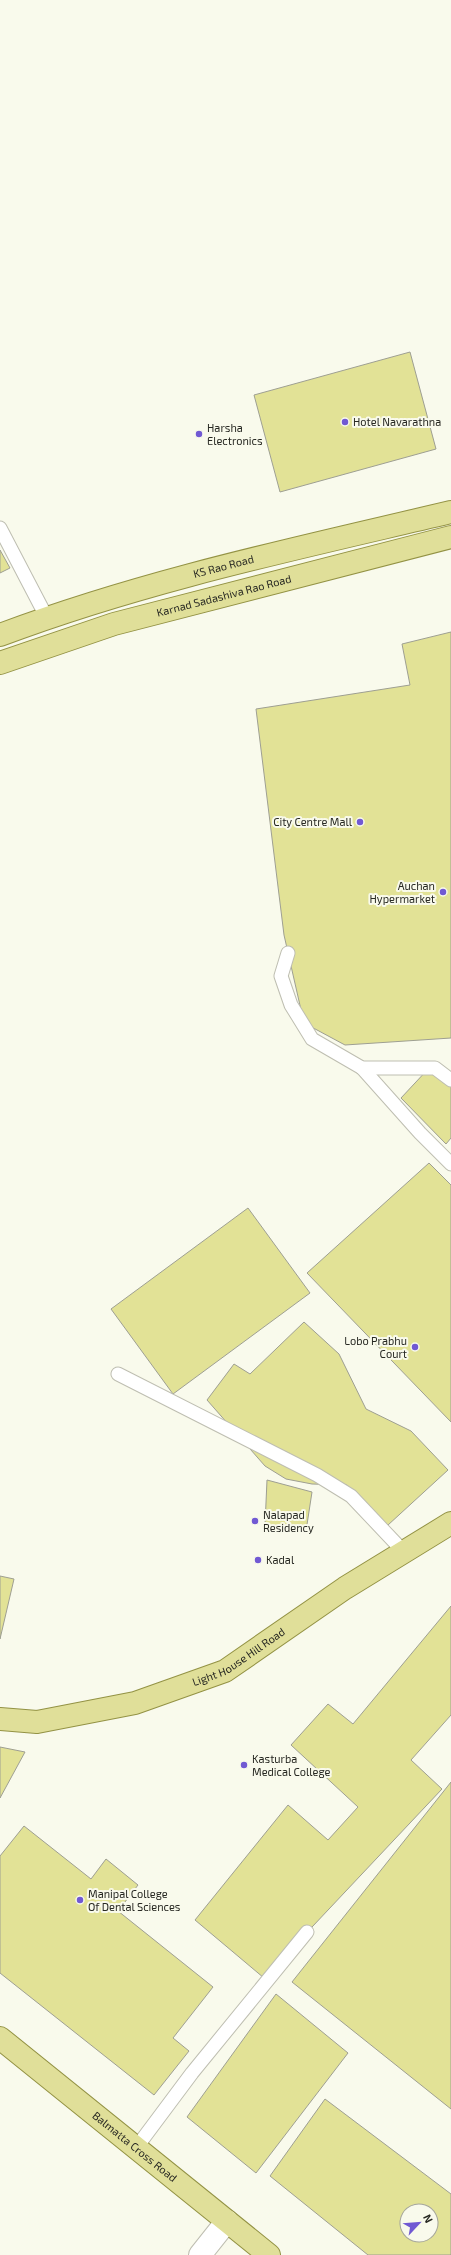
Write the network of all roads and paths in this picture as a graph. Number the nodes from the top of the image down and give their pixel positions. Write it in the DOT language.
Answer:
graph roads {
  1 [pos="451,512"];
  2 [pos="0,528"];
  3 [pos="451,537"];
  4 [pos="47,618"];
  5 [pos="0,635"];
  6 [pos="0,663"];
  7 [pos="288,953"];
  8 [pos="362,1068"];
  9 [pos="451,1080"];
  10 [pos="451,1164"];
  11 [pos="118,1374"];
  12 [pos="451,1524"];
  13 [pos="404,1552"];
  14 [pos="0,1719"];
  15 [pos="307,1932"];
  16 [pos="0,2038"];
  17 [pos="136,2148"];
  18 [pos="227,2222"];
  19 [pos="200,2255"];
  20 [pos="269,2255"];
  1 -- 4 [label="main road, KS Rao Road"];
  2 -- 4 [label="lane"];
  3 -- 6 [label="main road, Karnad Sadashiva Rao Road"];
  4 -- 5 [label="main road, KS Rao Road"];
  7 -- 8 [label="lane"];
  8 -- 9 [label="lane"];
  8 -- 10 [label="lane"];
  11 -- 13 [label="lane"];
  12 -- 13 [label="main road, Light House Hill Road"];
  13 -- 14 [label="main road, Light House Hill Road"];
  15 -- 17 [label="lane"];
  16 -- 17 [label="main road, Balmatta Cross Road"];
  17 -- 18 [label="main road, Balmatta Cross Road"];
  18 -- 19 [label="street"];
  18 -- 20 [label="main road, Balmatta Cross Road"];
}
